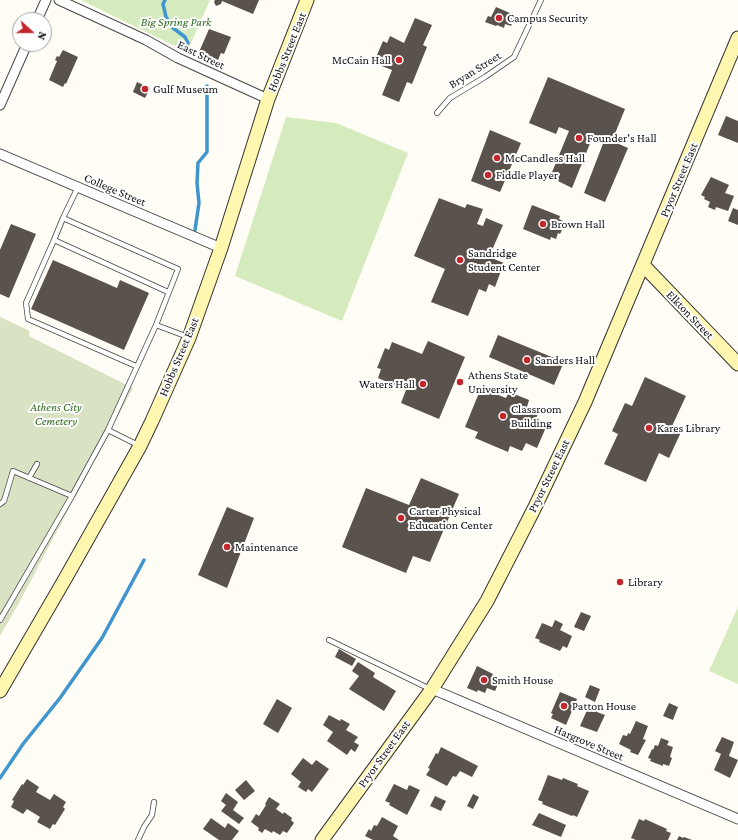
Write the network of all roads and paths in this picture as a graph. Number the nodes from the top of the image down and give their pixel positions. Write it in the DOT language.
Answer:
graph roads {
  1 [pos="46,0"];
  2 [pos="59,0"];
  3 [pos="307,0"];
  4 [pos="541,0"];
  5 [pos="41,12"];
  6 [pos="738,38"];
  7 [pos="23,52"];
  8 [pos="268,99"];
  9 [pos="0,104"];
  10 [pos="437,113"];
  11 [pos="0,154"];
  12 [pos="78,188"];
  13 [pos="63,218"];
  14 [pos="54,240"];
  15 [pos="221,248"];
  16 [pos="643,265"];
  17 [pos="168,292"];
  18 [pos="156,324"];
  19 [pos="189,338"];
  20 [pos="738,364"];
  21 [pos="136,366"];
  22 [pos="108,430"];
  23 [pos="140,446"];
  24 [pos="37,464"];
  25 [pos="29,478"];
  26 [pos="72,496"];
  27 [pos="0,504"];
  28 [pos="0,620"];
  29 [pos="329,640"];
  30 [pos="432,689"];
  31 [pos="0,691"];
  32 [pos="154,802"];
  33 [pos="738,819"];
  34 [pos="138,840"];
  35 [pos="322,840"];
  1 -- 5 [label="street"];
  2 -- 8 [label="street, East Street"];
  3 -- 8 [label="street, Hobbs Street East"];
  4 -- 10 [label="lane, Bryan Street"];
  6 -- 16 [label="street, Pryor Street East"];
  7 -- 9 [label="street"];
  8 -- 15 [label="street, Hobbs Street East"];
  11 -- 12 [label="street, College Street"];
  12 -- 13 [label="lane"];
  12 -- 15 [label="street, College Street"];
  13 -- 14 [label="lane"];
  13 -- 17 [label="lane"];
  14 -- 17 [label="lane"];
  14 -- 21 [label="lane"];
  15 -- 19 [label="street, Hobbs Street East"];
  16 -- 20 [label="street, Elkton Street"];
  16 -- 30 [label="street, Pryor Street East"];
  17 -- 18 [label="lane"];
  18 -- 19 [label="lane"];
  18 -- 21 [label="lane"];
  19 -- 23 [label="street, Hobbs Street East"];
  21 -- 22 [label="lane"];
  22 -- 23 [label="lane"];
  22 -- 26 [label="lane"];
  23 -- 31 [label="street, Hobbs Street East"];
  24 -- 25 [label="lane"];
  25 -- 26 [label="lane"];
  25 -- 27 [label="lane"];
  26 -- 28 [label="lane"];
  29 -- 30 [label="lane"];
  30 -- 33 [label="street, Hargrove Street"];
  30 -- 35 [label="street, Pryor Street East"];
  32 -- 34 [label="lane"];
}
